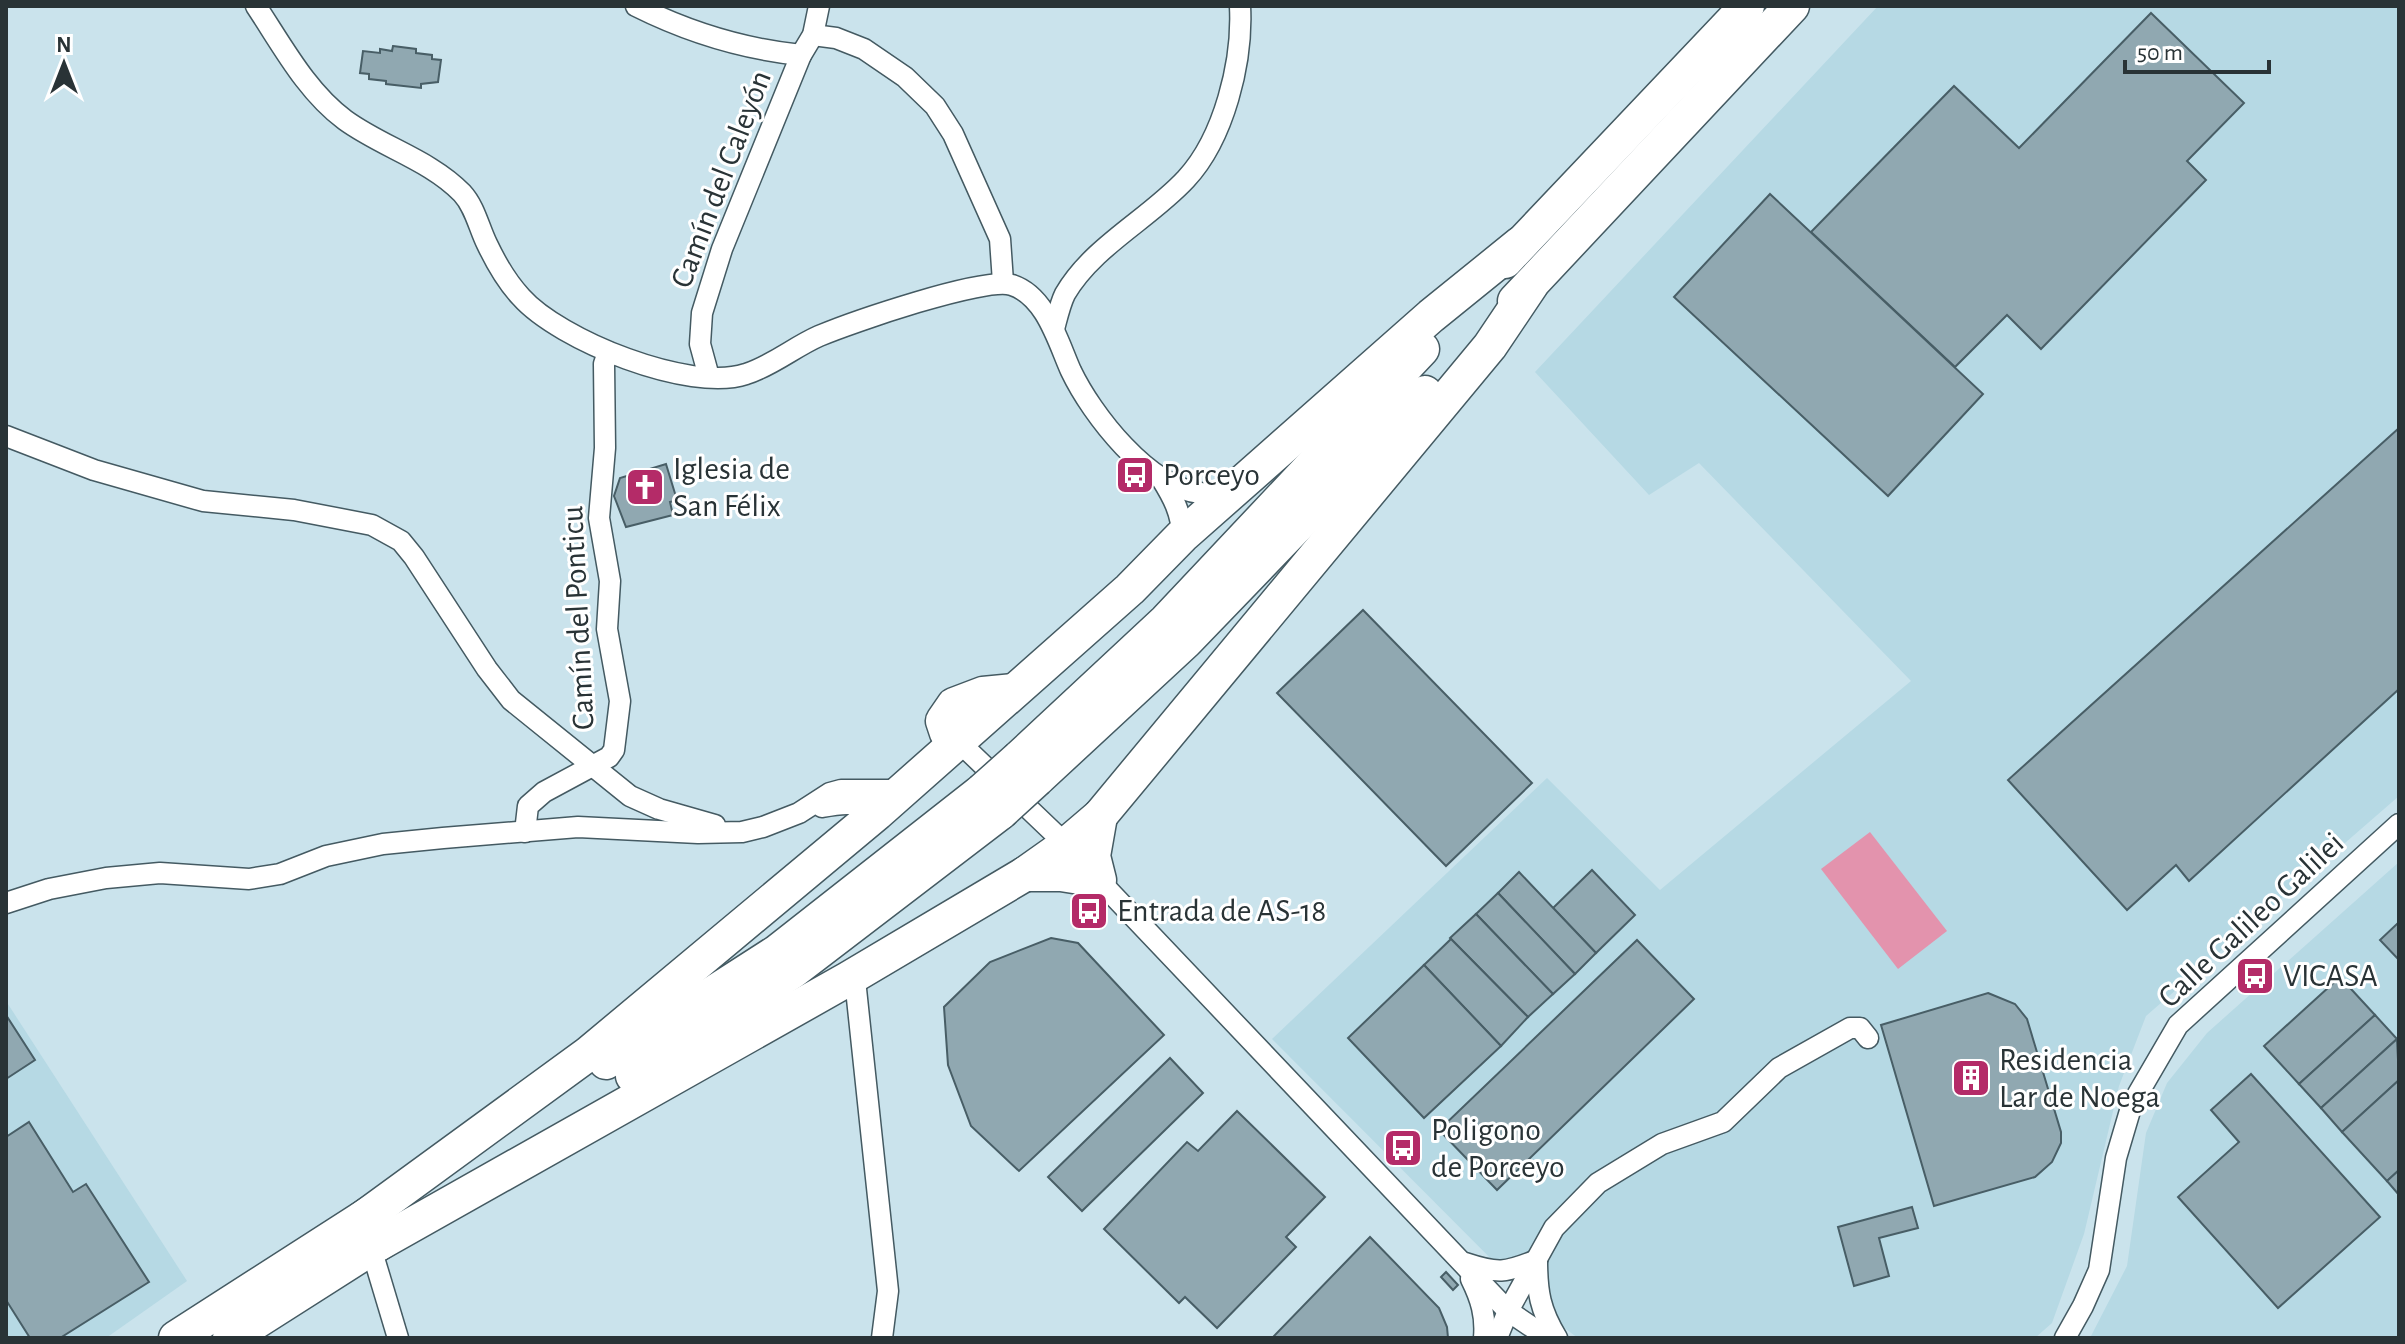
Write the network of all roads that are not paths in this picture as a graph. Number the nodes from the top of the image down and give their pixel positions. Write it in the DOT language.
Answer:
graph roads {
  1 [pos="256,6"];
  2 [pos="636,6"];
  3 [pos="819,6"];
  4 [pos="1240,6"];
  5 [pos="1747,6"];
  6 [pos="1792,6"];
  7 [pos="813,35"];
  8 [pos="801,55"];
  9 [pos="1520,244"];
  10 [pos="1003,282"];
  11 [pos="1531,285"];
  12 [pos="1054,329"];
  13 [pos="608,352"];
  14 [pos="709,377"];
  15 [pos="6,436"];
  16 [pos="1158,475"];
  17 [pos="1200,517"];
  18 [pos="958,741"];
  19 [pos="593,766"];
  20 [pos="1028,769"];
  21 [pos="903,790"];
  22 [pos="799,813"];
  23 [pos="877,813"];
  24 [pos="1100,816"];
  25 [pos="2399,824"];
  26 [pos="525,832"];
  27 [pos="742,832"];
  28 [pos="1060,839"];
  29 [pos="1025,874"];
  30 [pos="1099,880"];
  31 [pos="6,903"];
  32 [pos="848,979"];
  33 [pos="1868,1038"];
  34 [pos="370,1237"];
  35 [pos="1537,1260"];
  36 [pos="1462,1262"];
  37 [pos="1508,1311"];
  38 [pos="176,1338"];
  39 [pos="230,1338"];
  40 [pos="398,1338"];
  41 [pos="882,1338"];
  42 [pos="1484,1338"];
  43 [pos="1497,1338"];
  44 [pos="1548,1338"];
  45 [pos="1557,1338"];
  46 [pos="2065,1338"];
  1 -- 13 [label="street"];
  2 -- 8 [label="street"];
  3 -- 7 [label="street, Camín del Caleyón"];
  4 -- 12 [label="street"];
  5 -- 9 [label="highway"];
  6 -- 11 [label="highway"];
  7 -- 8 [label="street, Camín del Caleyón"];
  7 -- 10 [label="street"];
  8 -- 14 [label="street, Camín del Caleyón"];
  9 -- 17 [label="highway"];
  9 -- 20 [label="highway"];
  10 -- 12 [label="street"];
  10 -- 14 [label="street"];
  11 -- 20 [label="highway"];
  11 -- 24 [label="highway"];
  12 -- 16 [label="street"];
  13 -- 14 [label="street"];
  13 -- 19 [label="street, Camín del Ponticu"];
  15 -- 19 [label="street"];
  16 -- 17 [label="street"];
  16 -- 17 [label="street"];
  17 -- 18 [label="highway"];
  18 -- 21 [label="highway"];
  18 -- 28 [label="street"];
  19 -- 26 [label="street, Camín del Ponticu"];
  19 -- 27 [label="street"];
  20 -- 34 [label="highway, bridge"];
  21 -- 22 [label="street"];
  21 -- 23 [label="highway"];
  22 -- 23 [label="street"];
  22 -- 27 [label="street"];
  23 -- 34 [label="highway"];
  24 -- 28 [label="highway"];
  24 -- 30 [label="highway"];
  25 -- 46 [label="street, Calle Galileo Galilei"];
  26 -- 27 [label="street"];
  26 -- 31 [label="street"];
  28 -- 29 [label="highway"];
  28 -- 30 [label="street"];
  29 -- 30 [label="highway"];
  29 -- 32 [label="highway"];
  30 -- 36 [label="street"];
  32 -- 34 [label="highway"];
  32 -- 41 [label="street"];
  33 -- 35 [label="street"];
  34 -- 38 [label="highway"];
  34 -- 39 [label="highway"];
  34 -- 40 [label="street"];
  35 -- 36 [label="street"];
  35 -- 37 [label="street"];
  35 -- 45 [label="street"];
  36 -- 37 [label="street"];
  36 -- 42 [label="street"];
  37 -- 43 [label="street"];
  37 -- 44 [label="street"];
}
